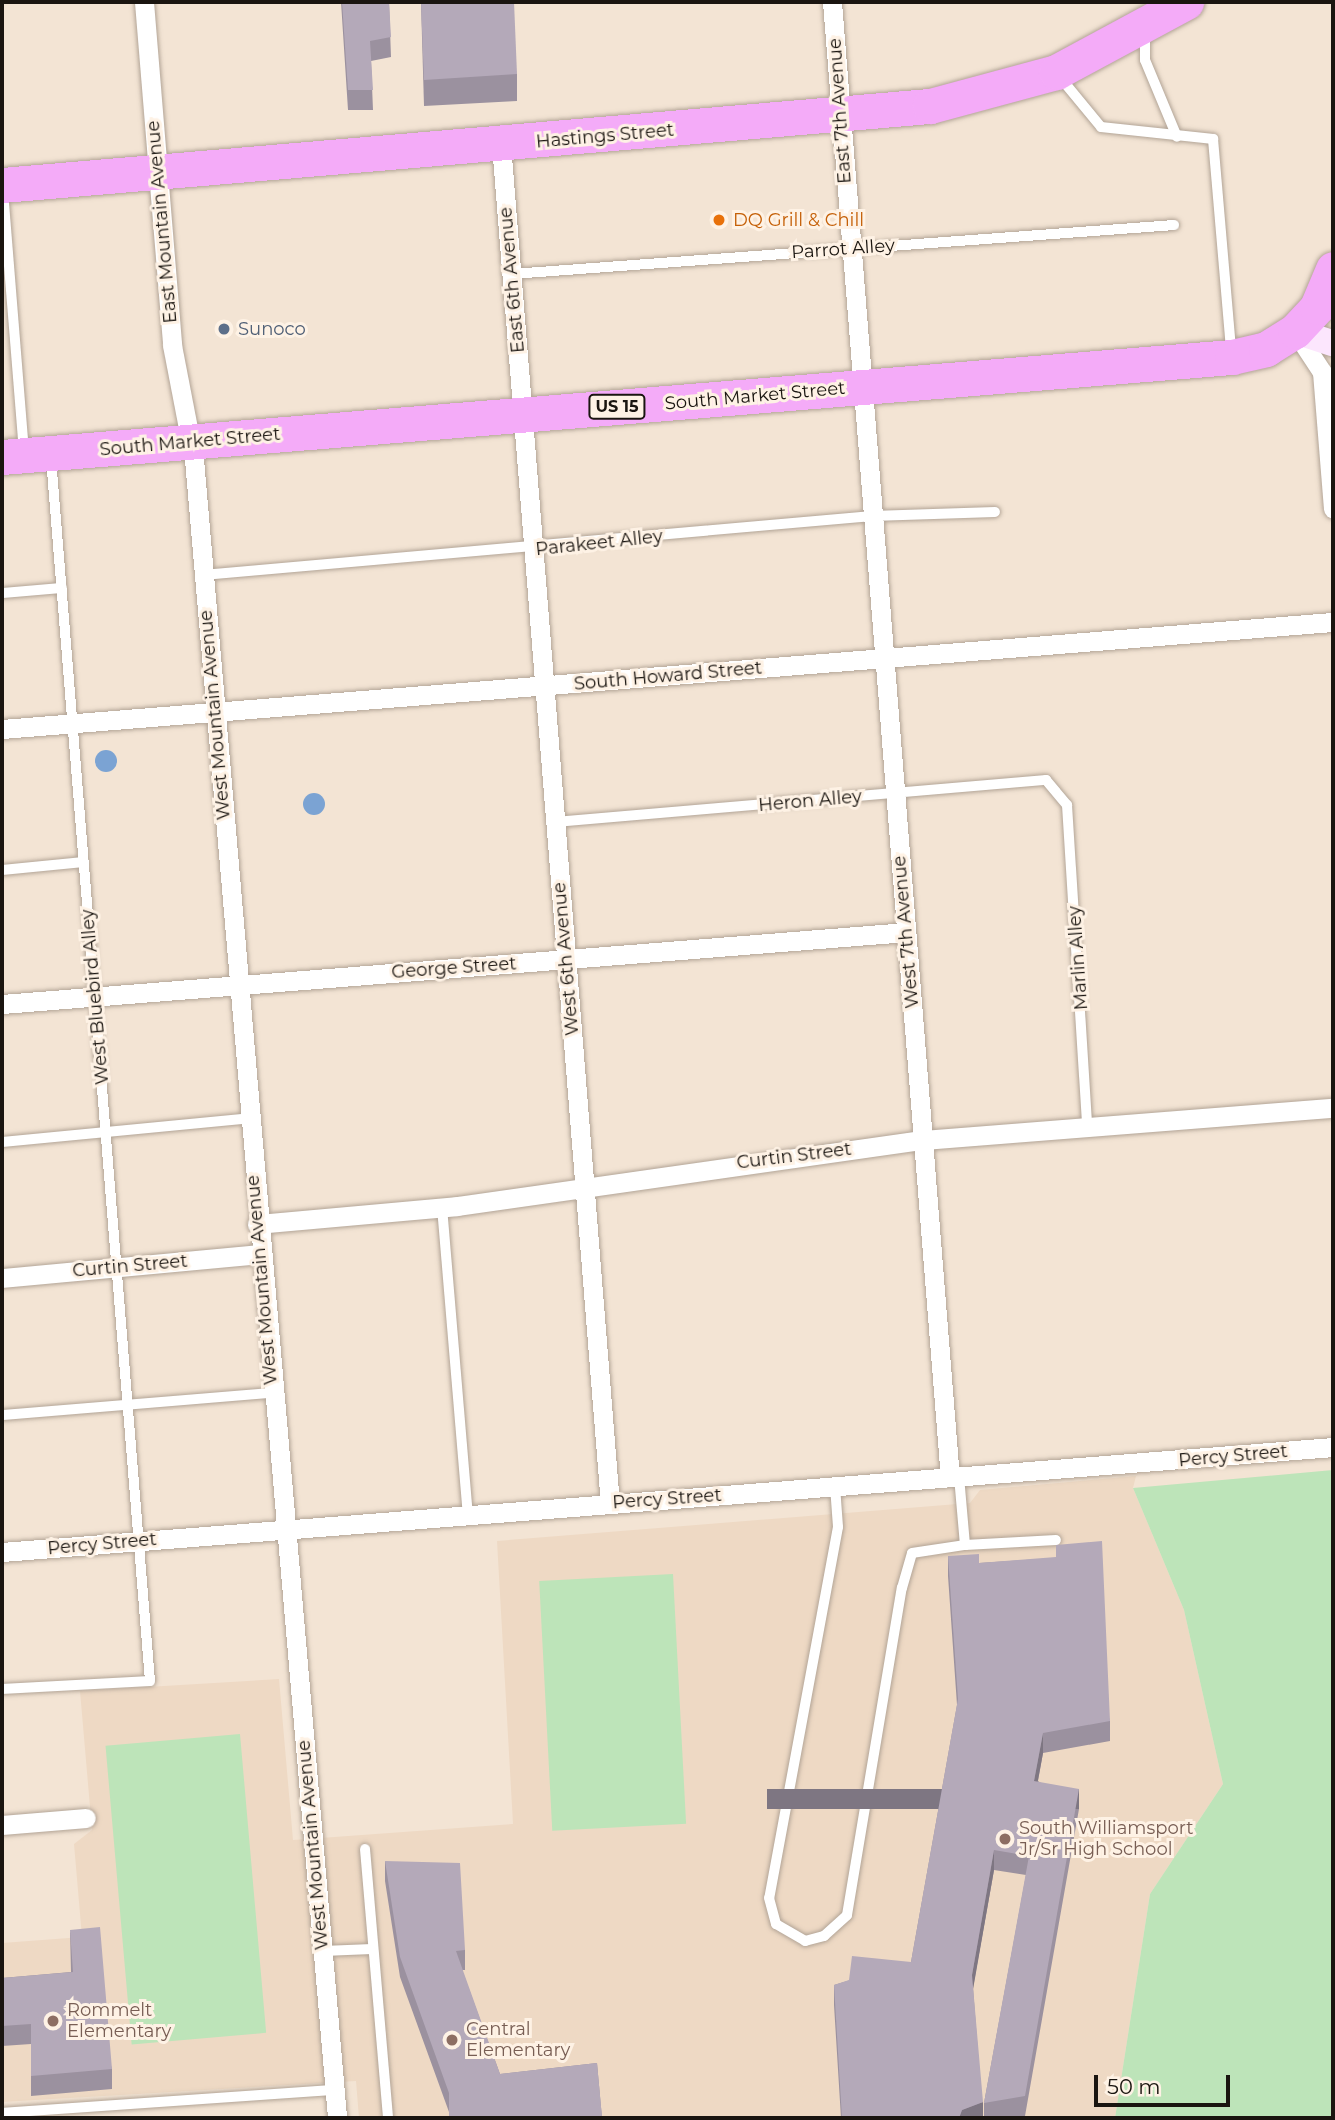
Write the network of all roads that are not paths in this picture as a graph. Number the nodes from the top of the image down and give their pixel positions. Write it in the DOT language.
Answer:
graph roads {
  1 [pos="832,2"];
  2 [pos="1186,2"];
  3 [pos="145,10"];
  4 [pos="1144,29"];
  5 [pos="1056,72"];
  6 [pos="841,116"];
  7 [pos="1177,137"];
  8 [pos="501,144"];
  9 [pos="158,172"];
  10 [pos="2,179"];
  11 [pos="2,185"];
  12 [pos="1174,225"];
  13 [pos="851,248"];
  14 [pos="1333,269"];
  15 [pos="512,274"];
  16 [pos="13,320"];
  17 [pos="2,321"];
  18 [pos="1295,331"];
  19 [pos="1333,343"];
  20 [pos="1232,357"];
  21 [pos="861,387"];
  22 [pos="523,415"];
  23 [pos="191,442"];
  24 [pos="25,455"];
  25 [pos="1333,509"];
  26 [pos="995,512"];
  27 [pos="872,516"];
  28 [pos="534,550"];
  29 [pos="203,575"];
  30 [pos="62,588"];
  31 [pos="2,593"];
  32 [pos="1333,622"];
  33 [pos="883,658"];
  34 [pos="545,686"];
  35 [pos="214,712"];
  36 [pos="72,723"];
  37 [pos="2,729"];
  38 [pos="1059,790"];
  39 [pos="894,794"];
  40 [pos="555,822"];
  41 [pos="84,862"];
  42 [pos="2,870"];
  43 [pos="906,932"];
  44 [pos="566,960"];
  45 [pos="239,985"];
  46 [pos="95,996"];
  47 [pos="2,1004"];
  48 [pos="1333,1108"];
  49 [pos="250,1118"];
  50 [pos="1087,1127"];
  51 [pos="106,1132"];
  52 [pos="923,1140"];
  53 [pos="2,1142"];
  54 [pos="585,1187"];
  55 [pos="442,1207"];
  56 [pos="257,1224"];
  57 [pos="259,1254"];
  58 [pos="117,1268"];
  59 [pos="2,1278"];
  60 [pos="271,1393"];
  61 [pos="128,1405"];
  62 [pos="2,1415"];
  63 [pos="1333,1447"];
  64 [pos="955,1477"];
  65 [pos="835,1486"];
  66 [pos="610,1504"];
  67 [pos="468,1516"];
  68 [pos="285,1529"];
  69 [pos="1056,1540"];
  70 [pos="139,1541"];
  71 [pos="965,1545"];
  72 [pos="2,1552"];
  73 [pos="2,1689"];
  74 [pos="86,1818"];
  75 [pos="2,1825"];
  76 [pos="365,1849"];
  77 [pos="373,1949"];
  78 [pos="321,1951"];
  79 [pos="334,2090"];
  80 [pos="2,2113"];
  81 [pos="337,2118"];
  82 [pos="388,2118"];
  1 -- 6 [label="street, East 7th Avenue"];
  2 -- 4 [label="highway, Hastings Street"];
  3 -- 9 [label="street, East Mountain Avenue"];
  4 -- 5 [label="highway, Hastings Street"];
  4 -- 7 [label="lane"];
  5 -- 6 [label="highway, Hastings Street"];
  5 -- 7 [label="lane"];
  6 -- 8 [label="highway, Hastings Street"];
  6 -- 13 [label="street, East 7th Avenue"];
  7 -- 20 [label="lane"];
  8 -- 9 [label="highway, Hastings Street"];
  8 -- 15 [label="street, East 6th Avenue"];
  9 -- 11 [label="highway, Hastings Street"];
  9 -- 23 [label="street, East Mountain Avenue"];
  10 -- 11 [label="lane, West Bluebird Alley"];
  11 -- 16 [label="lane, West Bluebird Alley"];
  12 -- 13 [label="lane, Parrot Alley"];
  13 -- 15 [label="lane, Parrot Alley"];
  13 -- 21 [label="street, East 7th Avenue"];
  14 -- 18 [label="highway, US 15"];
  15 -- 22 [label="street, East 6th Avenue"];
  16 -- 17 [label="lane"];
  16 -- 24 [label="lane, West Bluebird Alley"];
  18 -- 19 [label="main road"];
  18 -- 20 [label="highway, South Market Street / US 15"];
  18 -- 25 [label="street"];
  20 -- 21 [label="highway, South Market Street / US 15"];
  21 -- 22 [label="highway, South Market Street / US 15"];
  21 -- 27 [label="street, West 7th Avenue"];
  22 -- 23 [label="highway, South Market Street / US 15"];
  22 -- 28 [label="street, West 6th Avenue"];
  23 -- 24 [label="highway, South Market Street / US 15"];
  23 -- 29 [label="street, West Mountain Avenue"];
  24 -- 30 [label="lane, West Bluebird Alley"];
  26 -- 27 [label="lane, Parakeet Alley"];
  27 -- 28 [label="lane, Parakeet Alley"];
  27 -- 33 [label="street, West 7th Avenue"];
  28 -- 29 [label="lane, Parakeet Alley"];
  28 -- 34 [label="street, West 6th Avenue"];
  29 -- 35 [label="street, West Mountain Avenue"];
  30 -- 31 [label="lane"];
  30 -- 36 [label="lane, West Bluebird Alley"];
  32 -- 33 [label="street, South Howard Street"];
  33 -- 34 [label="street, South Howard Street"];
  33 -- 39 [label="street, West 7th Avenue"];
  34 -- 35 [label="street, South Howard Street"];
  34 -- 40 [label="street, West 6th Avenue"];
  35 -- 36 [label="street, South Howard Street"];
  35 -- 45 [label="street, West Mountain Avenue"];
  36 -- 37 [label="street, South Howard Street"];
  36 -- 41 [label="lane, West Bluebird Alley"];
  38 -- 39 [label="lane, Heron Alley"];
  38 -- 50 [label="lane, Marlin Alley"];
  39 -- 40 [label="lane, Heron Alley"];
  39 -- 43 [label="street, West 7th Avenue"];
  40 -- 44 [label="street, West 6th Avenue"];
  41 -- 42 [label="lane"];
  41 -- 46 [label="lane, West Bluebird Alley"];
  43 -- 44 [label="street, George Street"];
  43 -- 52 [label="street, West 7th Avenue"];
  44 -- 45 [label="street, George Street"];
  44 -- 54 [label="street, West 6th Avenue"];
  45 -- 46 [label="street, George Street"];
  45 -- 49 [label="street, West Mountain Avenue"];
  46 -- 47 [label="street, George Street"];
  46 -- 51 [label="lane, West Bluebird Alley"];
  48 -- 50 [label="street, Curtin Street"];
  49 -- 51 [label="lane"];
  49 -- 56 [label="street, West Mountain Avenue"];
  50 -- 52 [label="street, Curtin Street"];
  51 -- 53 [label="lane"];
  51 -- 58 [label="lane, West Bluebird Alley"];
  52 -- 54 [label="street, Curtin Street"];
  52 -- 64 [label="street, West 7th Avenue"];
  54 -- 55 [label="street, Curtin Street"];
  54 -- 66 [label="street, West 6th Avenue"];
  55 -- 56 [label="street, Curtin Street"];
  55 -- 67 [label="lane"];
  56 -- 57 [label="street, West Mountain Avenue"];
  57 -- 58 [label="street, Curtin Street"];
  57 -- 60 [label="street, West Mountain Avenue"];
  58 -- 59 [label="street, Curtin Street"];
  58 -- 61 [label="lane, West Bluebird Alley"];
  60 -- 61 [label="lane"];
  60 -- 68 [label="street, West Mountain Avenue"];
  61 -- 62 [label="lane"];
  61 -- 70 [label="lane, West Bluebird Alley"];
  63 -- 64 [label="street, Percy Street"];
  64 -- 65 [label="street, Percy Street"];
  64 -- 71 [label="lane"];
  65 -- 66 [label="street, Percy Street"];
  65 -- 71 [label="lane"];
  66 -- 67 [label="street, Percy Street"];
  67 -- 68 [label="street, Percy Street"];
  68 -- 70 [label="street, Percy Street"];
  68 -- 78 [label="street, West Mountain Avenue"];
  69 -- 71 [label="lane"];
  70 -- 72 [label="street, Percy Street"];
  70 -- 73 [label="lane, West Bluebird Alley"];
  74 -- 75 [label="street"];
  76 -- 77 [label="lane"];
  77 -- 78 [label="lane"];
  77 -- 82 [label="lane"];
  78 -- 79 [label="street, West Mountain Avenue"];
  79 -- 80 [label="lane"];
  79 -- 81 [label="street, West Mountain Avenue"];
}
